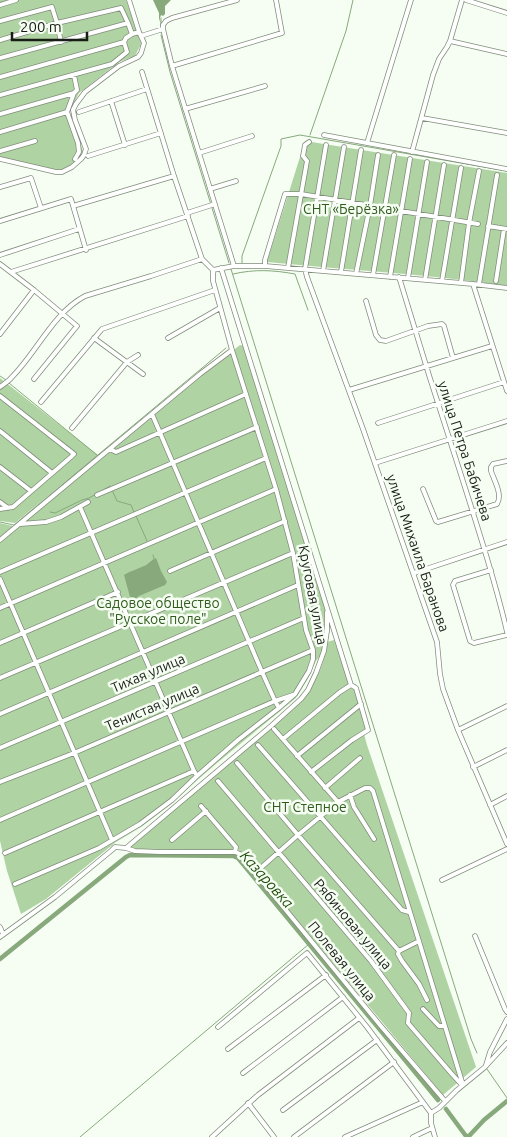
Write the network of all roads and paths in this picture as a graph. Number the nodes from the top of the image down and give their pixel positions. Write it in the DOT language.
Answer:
graph roads {
  1 [pos="16,0"];
  2 [pos="129,0"];
  3 [pos="237,0"];
  4 [pos="276,0"];
  5 [pos="411,0"];
  6 [pos="462,0"];
  7 [pos="466,0"];
  8 [pos="0,5"];
  9 [pos="507,13"];
  10 [pos="0,21"];
  11 [pos="128,23"];
  12 [pos="57,24"];
  13 [pos="163,28"];
  14 [pos="132,34"];
  15 [pos="140,34"];
  16 [pos="0,40"];
  17 [pos="450,41"];
  18 [pos="61,42"];
  19 [pos="124,42"];
  20 [pos="507,54"];
  21 [pos="0,58"];
  22 [pos="172,66"];
  23 [pos="142,72"];
  24 [pos="74,75"];
  25 [pos="0,77"];
  26 [pos="265,86"];
  27 [pos="147,89"];
  28 [pos="74,93"];
  29 [pos="0,95"];
  30 [pos="111,101"];
  31 [pos="185,109"];
  32 [pos="67,112"];
  33 [pos="79,112"];
  34 [pos="0,114"];
  35 [pos="422,118"];
  36 [pos="0,132"];
  37 [pos="161,133"];
  38 [pos="507,133"];
  39 [pos="324,135"];
  40 [pos="252,136"];
  41 [pos="36,141"];
  42 [pos="310,142"];
  43 [pos="367,143"];
  44 [pos="326,144"];
  45 [pos="125,145"];
  46 [pos="344,147"];
  47 [pos="361,150"];
  48 [pos="0,151"];
  49 [pos="412,152"];
  50 [pos="199,153"];
  51 [pos="378,155"];
  52 [pos="88,156"];
  53 [pos="394,156"];
  54 [pos="0,159"];
  55 [pos="75,159"];
  56 [pos="410,159"];
  57 [pos="427,162"];
  58 [pos="444,165"];
  59 [pos="461,168"];
  60 [pos="507,169"];
  61 [pos="479,171"];
  62 [pos="497,175"];
  63 [pos="174,176"];
  64 [pos="236,181"];
  65 [pos="0,187"];
  66 [pos="210,189"];
  67 [pos="301,194"];
  68 [pos="318,197"];
  69 [pos="335,200"];
  70 [pos="352,203"];
  71 [pos="215,204"];
  72 [pos="73,206"];
  73 [pos="370,206"];
  74 [pos="41,208"];
  75 [pos="385,209"];
  76 [pos="402,212"];
  77 [pos="419,214"];
  78 [pos="188,215"];
  79 [pos="435,217"];
  80 [pos="452,220"];
  81 [pos="0,221"];
  82 [pos="469,223"];
  83 [pos="478,224"];
  84 [pos="488,226"];
  85 [pos="79,229"];
  86 [pos="506,229"];
  87 [pos="86,250"];
  88 [pos="0,255"];
  89 [pos="202,259"];
  90 [pos="0,264"];
  91 [pos="234,266"];
  92 [pos="265,266"];
  93 [pos="221,268"];
  94 [pos="288,268"];
  95 [pos="306,269"];
  96 [pos="213,270"];
  97 [pos="323,271"];
  98 [pos="11,272"];
  99 [pos="341,272"];
  100 [pos="356,274"];
  101 [pos="374,275"];
  102 [pos="390,277"];
  103 [pos="399,277"];
  104 [pos="408,278"];
  105 [pos="425,280"];
  106 [pos="442,281"];
  107 [pos="496,281"];
  108 [pos="461,283"];
  109 [pos="473,284"];
  110 [pos="479,284"];
  111 [pos="507,288"];
  112 [pos="34,290"];
  113 [pos="215,290"];
  114 [pos="366,301"];
  115 [pos="220,308"];
  116 [pos="63,313"];
  117 [pos="415,330"];
  118 [pos="0,334"];
  119 [pos="94,338"];
  120 [pos="168,338"];
  121 [pos="492,346"];
  122 [pos="232,350"];
  123 [pos="138,356"];
  124 [pos="453,358"];
  125 [pos="127,362"];
  126 [pos="426,367"];
  127 [pos="143,374"];
  128 [pos="34,379"];
  129 [pos="505,379"];
  130 [pos="0,386"];
  131 [pos="349,390"];
  132 [pos="507,391"];
  133 [pos="246,394"];
  134 [pos="0,396"];
  135 [pos="41,402"];
  136 [pos="438,404"];
  137 [pos="152,414"];
  138 [pos="507,421"];
  139 [pos="378,423"];
  140 [pos="257,427"];
  141 [pos="72,428"];
  142 [pos="0,431"];
  143 [pos="160,433"];
  144 [pos="450,440"];
  145 [pos="110,449"];
  146 [pos="266,458"];
  147 [pos="507,461"];
  148 [pos="172,463"];
  149 [pos="375,463"];
  150 [pos="0,467"];
  151 [pos="52,473"];
  152 [pos="276,489"];
  153 [pos="423,489"];
  154 [pos="31,491"];
  155 [pos="186,493"];
  156 [pos="98,495"];
  157 [pos="0,502"];
  158 [pos="88,502"];
  159 [pos="80,506"];
  160 [pos="8,508"];
  161 [pos="0,509"];
  162 [pos="472,511"];
  163 [pos="285,521"];
  164 [pos="198,523"];
  165 [pos="20,524"];
  166 [pos="92,533"];
  167 [pos="0,540"];
  168 [pos="507,542"];
  169 [pos="485,549"];
  170 [pos="210,552"];
  171 [pos="293,553"];
  172 [pos="105,563"];
  173 [pos="491,570"];
  174 [pos="170,571"];
  175 [pos="0,572"];
  176 [pos="414,573"];
  177 [pos="0,579"];
  178 [pos="224,583"];
  179 [pos="298,584"];
  180 [pos="118,592"];
  181 [pos="10,604"];
  182 [pos="0,608"];
  183 [pos="327,610"];
  184 [pos="236,612"];
  185 [pos="304,618"];
  186 [pos="131,623"];
  187 [pos="23,633"];
  188 [pos="507,633"];
  189 [pos="0,642"];
  190 [pos="249,642"];
  191 [pos="313,650"];
  192 [pos="143,653"];
  193 [pos="36,663"];
  194 [pos="262,672"];
  195 [pos="0,678"];
  196 [pos="155,682"];
  197 [pos="351,685"];
  198 [pos="48,693"];
  199 [pos="295,694"];
  200 [pos="275,701"];
  201 [pos="361,704"];
  202 [pos="507,706"];
  203 [pos="279,708"];
  204 [pos="167,712"];
  205 [pos="0,714"];
  206 [pos="62,722"];
  207 [pos="274,729"];
  208 [pos="458,730"];
  209 [pos="283,740"];
  210 [pos="181,742"];
  211 [pos="258,745"];
  212 [pos="0,748"];
  213 [pos="507,750"];
  214 [pos="74,753"];
  215 [pos="297,756"];
  216 [pos="360,758"];
  217 [pos="237,763"];
  218 [pos="474,766"];
  219 [pos="194,772"];
  220 [pos="311,772"];
  221 [pos="197,776"];
  222 [pos="218,781"];
  223 [pos="0,782"];
  224 [pos="87,782"];
  225 [pos="325,788"];
  226 [pos="350,795"];
  227 [pos="507,796"];
  228 [pos="338,802"];
  229 [pos="490,805"];
  230 [pos="200,806"];
  231 [pos="206,811"];
  232 [pos="100,812"];
  233 [pos="320,816"];
  234 [pos="0,820"];
  235 [pos="298,835"];
  236 [pos="374,839"];
  237 [pos="112,840"];
  238 [pos="172,840"];
  239 [pos="507,844"];
  240 [pos="126,848"];
  241 [pos="507,849"];
  242 [pos="235,852"];
  243 [pos="278,852"];
  244 [pos="5,854"];
  245 [pos="255,873"];
  246 [pos="442,880"];
  247 [pos="14,884"];
  248 [pos="409,912"];
  249 [pos="0,927"];
  250 [pos="2,936"];
  251 [pos="475,936"];
  252 [pos="419,941"];
  253 [pos="399,950"];
  254 [pos="326,975"];
  255 [pos="343,997"];
  256 [pos="427,1000"];
  257 [pos="423,1008"];
  258 [pos="507,1012"];
  259 [pos="359,1018"];
  260 [pos="507,1019"];
  261 [pos="444,1026"];
  262 [pos="218,1027"];
  263 [pos="377,1040"];
  264 [pos="507,1043"];
  265 [pos="228,1050"];
  266 [pos="394,1062"];
  267 [pos="485,1068"];
  268 [pos="243,1072"];
  269 [pos="463,1085"];
  270 [pos="446,1101"];
  271 [pos="423,1102"];
  272 [pos="248,1103"];
  273 [pos="283,1110"];
  274 [pos="431,1113"];
  275 [pos="432,1128"];
  276 [pos="212,1137"];
  277 [pos="274,1137"];
  278 [pos="294,1137"];
  279 [pos="345,1137"];
  280 [pos="413,1137"];
  281 [pos="435,1137"];
  1 -- 8 [label="street"];
  2 -- 15 [label="street"];
  3 -- 13 [label="street"];
  4 -- 22 [label="street"];
  5 -- 43 [label="street"];
  6 -- 17 [label="street"];
  7 -- 9 [label="street"];
  10 -- 12 [label="street"];
  11 -- 12 [label="street"];
  11 -- 14 [label="street"];
  11 -- 18 [label="street"];
  12 -- 16 [label="street"];
  12 -- 18 [label="street"];
  13 -- 15 [label="street"];
  13 -- 22 [label="street"];
  14 -- 15 [label="street"];
  14 -- 19 [label="street"];
  15 -- 54 [label="street"];
  17 -- 20 [label="street"];
  17 -- 35 [label="street"];
  18 -- 21 [label="street"];
  19 -- 24 [label="street"];
  19 -- 25 [label="street"];
  22 -- 31 [label="street"];
  23 -- 27 [label="street"];
  24 -- 28 [label="street"];
  24 -- 29 [label="street"];
  26 -- 31 [label="street"];
  27 -- 30 [label="street"];
  27 -- 37 [label="street"];
  28 -- 32 [label="street"];
  28 -- 34 [label="street"];
  30 -- 33 [label="street"];
  30 -- 45 [label="street"];
  31 -- 50 [label="street"];
  32 -- 36 [label="street"];
  32 -- 55 [label="street"];
  35 -- 38 [label="street"];
  35 -- 49 [label="street"];
  37 -- 45 [label="street"];
  37 -- 63 [label="street"];
  39 -- 43 [label="street"];
  40 -- 50 [label="street"];
  41 -- 48 [label="street"];
  42 -- 67 [label="street"];
  43 -- 49 [label="street"];
  44 -- 68 [label="street"];
  45 -- 52 [label="street"];
  46 -- 69 [label="street"];
  47 -- 70 [label="street"];
  49 -- 60 [label="street"];
  50 -- 66 [label="street"];
  51 -- 73 [label="street"];
  53 -- 75 [label="street"];
  56 -- 76 [label="street"];
  57 -- 77 [label="street"];
  58 -- 79 [label="street"];
  59 -- 80 [label="street"];
  61 -- 82 [label="street"];
  62 -- 84 [label="street"];
  63 -- 72 [label="street"];
  63 -- 78 [label="street"];
  64 -- 66 [label="street"];
  65 -- 74 [label="street"];
  66 -- 71 [label="street"];
  67 -- 68 [label="street"];
  67 -- 92 [label="street"];
  67 -- 94 [label="street"];
  68 -- 69 [label="street"];
  68 -- 95 [label="street"];
  69 -- 70 [label="street"];
  69 -- 97 [label="street"];
  70 -- 73 [label="street"];
  70 -- 99 [label="street"];
  71 -- 78 [label="street"];
  71 -- 91 [label="street"];
  72 -- 74 [label="street"];
  72 -- 85 [label="street"];
  73 -- 75 [label="street"];
  73 -- 100 [label="street"];
  74 -- 81 [label="street"];
  75 -- 76 [label="street"];
  75 -- 101 [label="street"];
  76 -- 77 [label="street"];
  76 -- 102 [label="street"];
  77 -- 79 [label="street"];
  77 -- 104 [label="street"];
  78 -- 87 [label="street"];
  78 -- 89 [label="street"];
  79 -- 80 [label="street"];
  79 -- 105 [label="street"];
  80 -- 82 [label="street"];
  80 -- 106 [label="street"];
  82 -- 83 [label="street"];
  82 -- 108 [label="street"];
  84 -- 86 [label="street"];
  84 -- 110 [label="street"];
  85 -- 87 [label="street"];
  85 -- 88 [label="street"];
  86 -- 107 [label="street"];
  87 -- 98 [label="street"];
  89 -- 96 [label="street"];
  89 -- 116 [label="street"];
  90 -- 98 [label="street"];
  91 -- 92 [label="street"];
  91 -- 93 [label="street"];
  92 -- 94 [label="street"];
  93 -- 96 [label="street"];
  93 -- 183 [label="street"];
  94 -- 95 [label="street"];
  95 -- 97 [label="street"];
  95 -- 131 [label="street, улица Михаила Баранова"];
  96 -- 113 [label="street, Круговая улица"];
  97 -- 99 [label="street"];
  98 -- 112 [label="street"];
  99 -- 100 [label="street"];
  100 -- 101 [label="street"];
  101 -- 102 [label="street"];
  102 -- 103 [label="street"];
  103 -- 104 [label="street"];
  103 -- 117 [label="street, улица Петра Бабичева"];
  104 -- 105 [label="street"];
  105 -- 106 [label="street"];
  106 -- 108 [label="street"];
  108 -- 109 [label="street"];
  109 -- 110 [label="street"];
  109 -- 121 [label="street"];
  110 -- 111 [label="street"];
  112 -- 116 [label="street"];
  112 -- 118 [label="street"];
  113 -- 115 [label="street, Круговая улица"];
  113 -- 119 [label="street"];
  114 -- 117 [label="street"];
  115 -- 120 [label="street"];
  115 -- 122 [label="street, Круговая улица"];
  116 -- 128 [label="street"];
  116 -- 130 [label="street"];
  117 -- 124 [label="street"];
  117 -- 126 [label="street, улица Петра Бабичева"];
  119 -- 125 [label="street"];
  119 -- 135 [label="street"];
  121 -- 124 [label="street"];
  121 -- 129 [label="street"];
  122 -- 133 [label="street, Круговая улица"];
  122 -- 137 [label="street"];
  123 -- 125 [label="street"];
  124 -- 126 [label="street"];
  125 -- 127 [label="street"];
  125 -- 141 [label="street"];
  126 -- 131 [label="street"];
  126 -- 136 [label="street, улица Петра Бабичева"];
  129 -- 132 [label="street"];
  129 -- 136 [label="street"];
  131 -- 149 [label="street, улица Михаила Баранова"];
  133 -- 140 [label="street, Круговая улица"];
  133 -- 143 [label="street"];
  134 -- 151 [label="street"];
  136 -- 139 [label="street"];
  136 -- 144 [label="street, улица Петра Бабичева"];
  137 -- 143 [label="street"];
  137 -- 145 [label="street"];
  138 -- 144 [label="street"];
  140 -- 146 [label="street, Круговая улица"];
  140 -- 148 [label="street"];
  142 -- 151 [label="street"];
  143 -- 145 [label="street"];
  143 -- 148 [label="street"];
  144 -- 149 [label="street"];
  144 -- 162 [label="street, улица Петра Бабичева"];
  145 -- 165 [label="street"];
  146 -- 152 [label="street, Круговая улица"];
  146 -- 155 [label="street"];
  147 -- 162 [label="street"];
  148 -- 155 [label="street"];
  148 -- 156 [label="street"];
  149 -- 176 [label="street, улица Михаила Баранова"];
  150 -- 154 [label="street"];
  151 -- 154 [label="street"];
  152 -- 163 [label="street, Круговая улица"];
  152 -- 164 [label="street"];
  153 -- 162 [label="street"];
  154 -- 160 [label="street"];
  155 -- 164 [label="street"];
  155 -- 166 [label="street"];
  157 -- 160 [label="street"];
  158 -- 159 [label="street"];
  159 -- 165 [label="street"];
  159 -- 166 [label="street"];
  160 -- 161 [label="street"];
  162 -- 169 [label="street, улица Петра Бабичева"];
  163 -- 170 [label="street"];
  163 -- 171 [label="street, Круговая улица"];
  164 -- 170 [label="street"];
  164 -- 172 [label="street"];
  165 -- 167 [label="street"];
  166 -- 172 [label="street"];
  166 -- 175 [label="street"];
  168 -- 169 [label="street"];
  169 -- 173 [label="street, улица Петра Бабичева"];
  169 -- 176 [label="street"];
  170 -- 174 [label="street"];
  170 -- 178 [label="street"];
  171 -- 178 [label="street"];
  171 -- 179 [label="street, Круговая улица"];
  172 -- 180 [label="street"];
  172 -- 181 [label="street"];
  173 -- 188 [label="street, улица Петра Бабичева"];
  173 -- 188 [label="street"];
  176 -- 208 [label="street, улица Михаила Баранова"];
  177 -- 181 [label="street"];
  178 -- 184 [label="street"];
  178 -- 186 [label="street"];
  179 -- 184 [label="street"];
  179 -- 185 [label="street, Круговая улица"];
  180 -- 186 [label="street"];
  180 -- 187 [label="street"];
  181 -- 182 [label="street"];
  181 -- 187 [label="street"];
  183 -- 197 [label="street"];
  183 -- 240 [label="street"];
  184 -- 190 [label="street"];
  184 -- 192 [label="street"];
  185 -- 190 [label="street, Тихая улица"];
  185 -- 191 [label="street, Круговая улица"];
  186 -- 192 [label="street"];
  186 -- 193 [label="street"];
  187 -- 189 [label="street"];
  187 -- 193 [label="street"];
  190 -- 194 [label="street"];
  190 -- 196 [label="street, Тихая улица"];
  191 -- 194 [label="street, Тенистая улица"];
  191 -- 199 [label="street, Круговая улица"];
  192 -- 196 [label="street"];
  192 -- 198 [label="street"];
  193 -- 195 [label="street"];
  193 -- 198 [label="street"];
  194 -- 200 [label="street"];
  194 -- 204 [label="street, Тенистая улица"];
  196 -- 204 [label="street"];
  196 -- 206 [label="street, Тихая улица"];
  197 -- 201 [label="street"];
  197 -- 209 [label="street"];
  198 -- 205 [label="street"];
  198 -- 206 [label="street"];
  199 -- 200 [label="street"];
  199 -- 203 [label="street, Круговая улица"];
  200 -- 203 [label="street"];
  200 -- 210 [label="street"];
  201 -- 215 [label="street"];
  201 -- 220 [label="street"];
  202 -- 208 [label="street"];
  203 -- 221 [label="street, Круговая улица"];
  204 -- 210 [label="street"];
  204 -- 214 [label="street, Тенистая улица"];
  206 -- 212 [label="street, Тихая улица"];
  206 -- 214 [label="street"];
  207 -- 209 [label="street"];
  208 -- 218 [label="street, улица Михаила Баранова"];
  209 -- 215 [label="street"];
  210 -- 219 [label="street"];
  210 -- 224 [label="street"];
  211 -- 233 [label="street"];
  213 -- 218 [label="street"];
  214 -- 223 [label="street, Тенистая улица"];
  214 -- 224 [label="street"];
  215 -- 220 [label="street"];
  216 -- 225 [label="street"];
  217 -- 235 [label="street"];
  218 -- 229 [label="street, улица Михаила Баранова"];
  219 -- 221 [label="street"];
  219 -- 232 [label="street"];
  220 -- 225 [label="street"];
  221 -- 237 [label="street, Круговая улица"];
  222 -- 243 [label="street, Рябиновая улица"];
  224 -- 232 [label="street"];
  224 -- 234 [label="street"];
  225 -- 228 [label="street"];
  226 -- 228 [label="street"];
  226 -- 236 [label="street"];
  226 -- 248 [label="street"];
  227 -- 229 [label="street"];
  228 -- 233 [label="street"];
  229 -- 239 [label="street, улица Михаила Баранова"];
  230 -- 231 [label="street, Полевая улица"];
  231 -- 238 [label="street"];
  231 -- 242 [label="street, Полевая улица"];
  232 -- 237 [label="street"];
  232 -- 244 [label="street"];
  233 -- 235 [label="street"];
  233 -- 248 [label="street"];
  235 -- 243 [label="street"];
  235 -- 253 [label="street"];
  237 -- 247 [label="street, Круговая улица"];
  240 -- 242 [label="street"];
  240 -- 250 [label="street"];
  241 -- 246 [label="street"];
  242 -- 245 [label="street, Полевая улица"];
  243 -- 245 [label="street"];
  243 -- 269 [label="street, Рябиновая улица"];
  245 -- 270 [label="street, Полевая улица"];
  248 -- 252 [label="street"];
  249 -- 250 [label="street"];
  251 -- 258 [label="street"];
  252 -- 253 [label="street"];
  252 -- 261 [label="street"];
  253 -- 256 [label="street"];
  254 -- 255 [label="street"];
  254 -- 262 [label="street"];
  254 -- 265 [label="street"];
  255 -- 259 [label="street"];
  255 -- 268 [label="street"];
  257 -- 261 [label="street"];
  259 -- 263 [label="street"];
  259 -- 272 [label="street"];
  260 -- 267 [label="street"];
  261 -- 269 [label="street"];
  263 -- 266 [label="street"];
  263 -- 273 [label="street"];
  264 -- 267 [label="street"];
  266 -- 271 [label="street"];
  266 -- 278 [label="street"];
  267 -- 269 [label="street"];
  269 -- 270 [label="street"];
  270 -- 274 [label="street"];
  271 -- 274 [label="street"];
  271 -- 279 [label="street"];
  272 -- 276 [label="street"];
  272 -- 277 [label="street"];
  274 -- 275 [label="street"];
  275 -- 280 [label="street"];
  275 -- 281 [label="street"];
}
